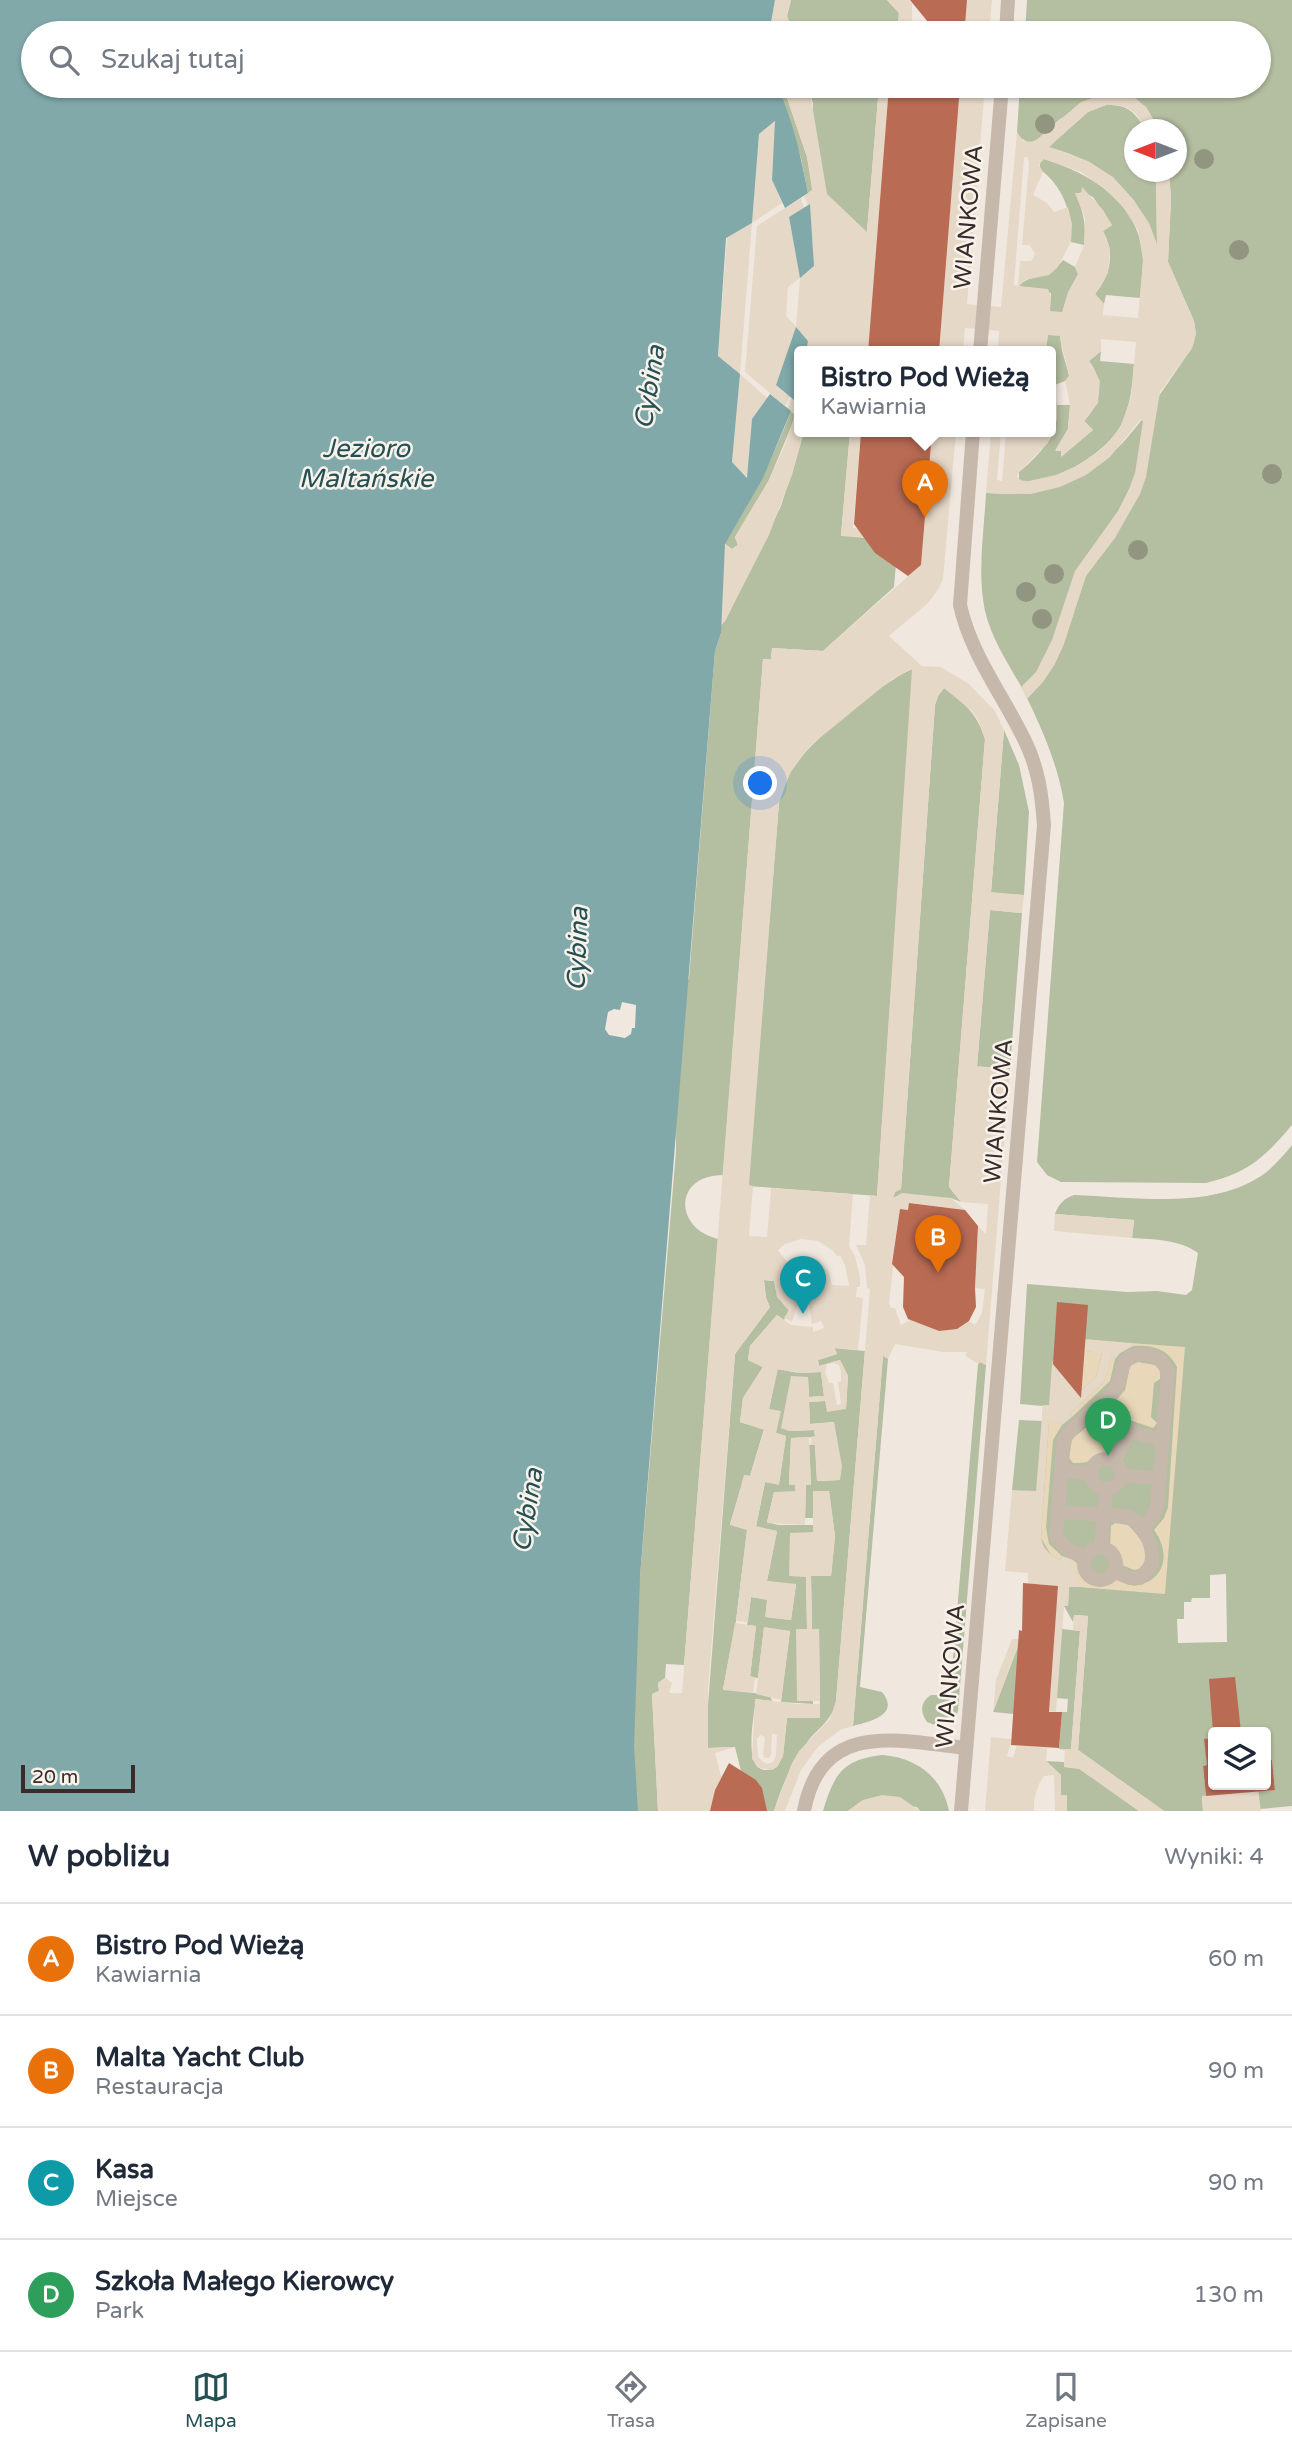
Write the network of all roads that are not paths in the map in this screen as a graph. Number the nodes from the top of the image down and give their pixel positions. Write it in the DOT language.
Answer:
graph roads {
  1 [pos="1008,0"];
  2 [pos="1007,21"];
  3 [pos="1001,98"];
  4 [pos="980,346"];
  5 [pos="973,437"];
  6 [pos="1098,1407"];
  7 [pos="1129,1430"];
  8 [pos="1163,1438"];
  9 [pos="1115,1461"];
  10 [pos="1061,1471"];
  11 [pos="1090,1473"];
  12 [pos="1122,1476"];
  13 [pos="1160,1478"];
  14 [pos="1106,1490"];
  15 [pos="1058,1512"];
  16 [pos="1103,1514"];
  17 [pos="1140,1527"];
  18 [pos="1101,1548"];
  19 [pos="1085,1557"];
  20 [pos="1113,1571"];
  21 [pos="966,1748"];
  22 [pos="804,1811"];
  23 [pos="961,1811"];
  1 -- 2 [label="lane"];
  3 -- 4 [label="lane, WIANKOWA"];
  5 -- 21 [label="lane, WIANKOWA"];
  6 -- 7 [label="lane"];
  6 -- 8 [label="lane"];
  6 -- 10 [label="lane"];
  7 -- 8 [label="lane"];
  7 -- 9 [label="lane"];
  8 -- 13 [label="lane"];
  9 -- 11 [label="lane"];
  9 -- 12 [label="lane"];
  10 -- 11 [label="lane"];
  10 -- 15 [label="lane"];
  11 -- 14 [label="lane"];
  12 -- 13 [label="lane"];
  12 -- 14 [label="lane"];
  13 -- 17 [label="lane"];
  14 -- 16 [label="lane"];
  15 -- 16 [label="lane"];
  15 -- 19 [label="lane"];
  16 -- 17 [label="lane"];
  16 -- 18 [label="lane"];
  17 -- 20 [label="lane"];
  18 -- 19 [label="lane"];
  18 -- 20 [label="lane"];
  19 -- 20 [label="lane"];
  21 -- 22 [label="lane"];
  21 -- 23 [label="lane, WIANKOWA"];
}
